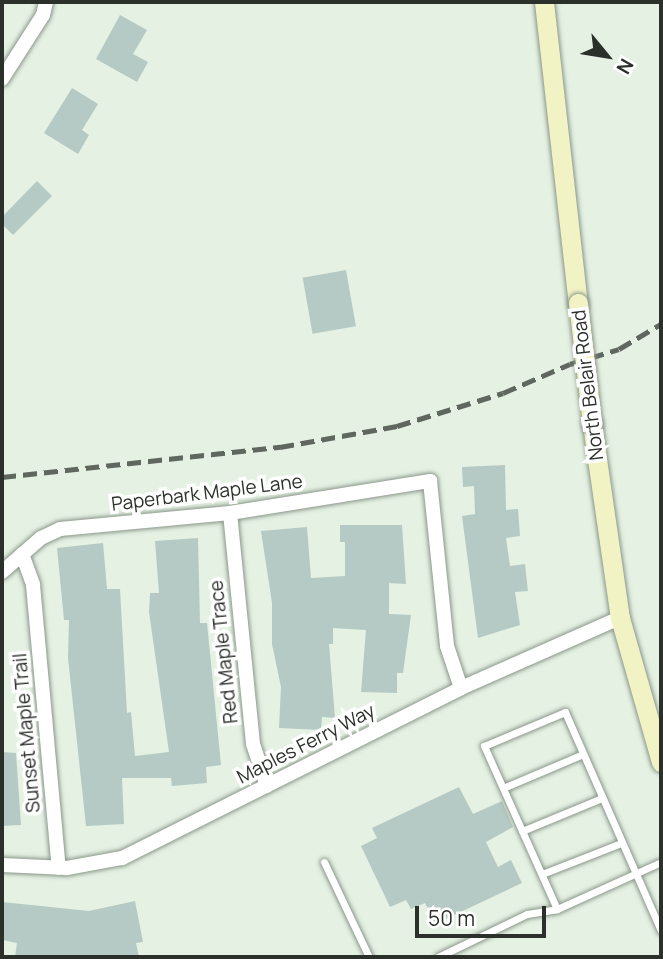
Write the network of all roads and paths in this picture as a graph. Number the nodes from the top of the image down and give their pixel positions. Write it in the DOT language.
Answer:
graph roads {
  1 [pos="46,2"];
  2 [pos="544,2"];
  3 [pos="2,79"];
  4 [pos="230,513"];
  5 [pos="22,554"];
  6 [pos="2,572"];
  7 [pos="620,618"];
  8 [pos="461,688"];
  9 [pos="583,754"];
  10 [pos="661,762"];
  11 [pos="267,786"];
  12 [pos="503,788"];
  13 [pos="601,798"];
  14 [pos="522,831"];
  15 [pos="621,843"];
  16 [pos="324,862"];
  17 [pos="661,862"];
  18 [pos="2,865"];
  19 [pos="59,868"];
  20 [pos="541,874"];
  21 [pos="634,874"];
  22 [pos="557,909"];
  23 [pos="661,931"];
  24 [pos="369,957"];
  25 [pos="438,957"];
  1 -- 3 [label="street"];
  2 -- 7 [label="street, North Belair Road, bridge"];
  4 -- 5 [label="street, Paperbark Maple Lane"];
  4 -- 8 [label="street, Paperbark Maple Lane"];
  4 -- 11 [label="street, Red Maple Trace"];
  5 -- 6 [label="street, Paperbark Maple Lane"];
  5 -- 19 [label="street, Sunset Maple Trail"];
  7 -- 8 [label="street, Maples Ferry Way"];
  7 -- 10 [label="street, North Belair Road"];
  8 -- 11 [label="street, Maples Ferry Way"];
  9 -- 12 [label="lane"];
  9 -- 12 [label="lane"];
  9 -- 13 [label="lane"];
  11 -- 19 [label="street, Maples Ferry Way"];
  12 -- 14 [label="lane"];
  13 -- 14 [label="lane"];
  13 -- 15 [label="lane"];
  14 -- 20 [label="lane"];
  15 -- 20 [label="lane"];
  15 -- 21 [label="lane"];
  16 -- 24 [label="lane"];
  17 -- 21 [label="lane"];
  18 -- 19 [label="street, Maples Ferry Way"];
  20 -- 22 [label="lane"];
  21 -- 22 [label="lane"];
  21 -- 23 [label="lane"];
  22 -- 25 [label="lane"];
}
